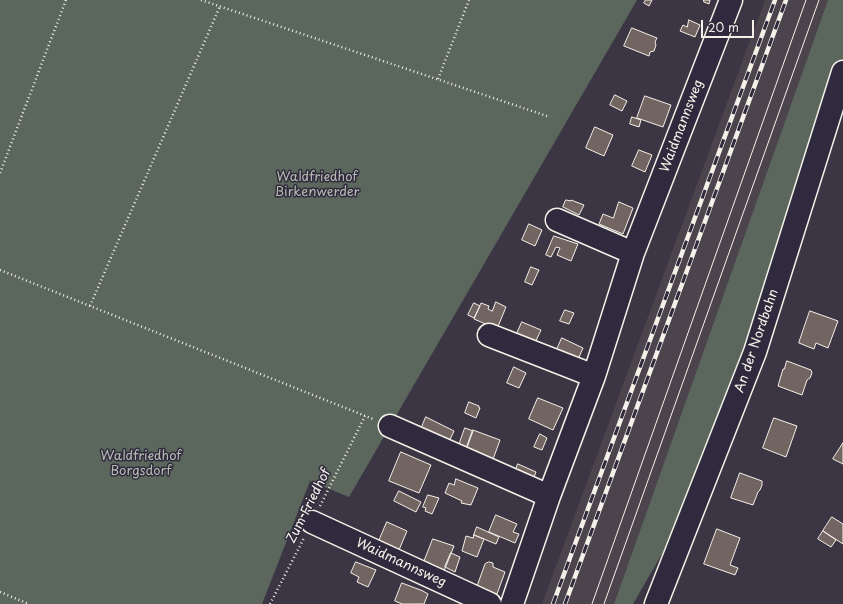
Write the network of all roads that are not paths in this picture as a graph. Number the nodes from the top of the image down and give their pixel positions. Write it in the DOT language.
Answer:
graph roads {
  1 [pos="731,0"];
  2 [pos="843,72"];
  3 [pos="557,220"];
  4 [pos="633,253"];
  5 [pos="489,335"];
  6 [pos="594,376"];
  7 [pos="390,426"];
  8 [pos="549,496"];
  9 [pos="312,522"];
  10 [pos="490,604"];
  11 [pos="512,604"];
  12 [pos="656,604"];
  1 -- 4 [label="street, Waidmannsweg"];
  2 -- 12 [label="street, An der Nordbahn"];
  3 -- 4 [label="street"];
  4 -- 6 [label="street, Waidmannsweg"];
  5 -- 6 [label="street"];
  6 -- 8 [label="street, Waidmannsweg"];
  7 -- 8 [label="street"];
  8 -- 11 [label="street, Waidmannsweg"];
  9 -- 10 [label="street, Waidmannsweg"];
}
